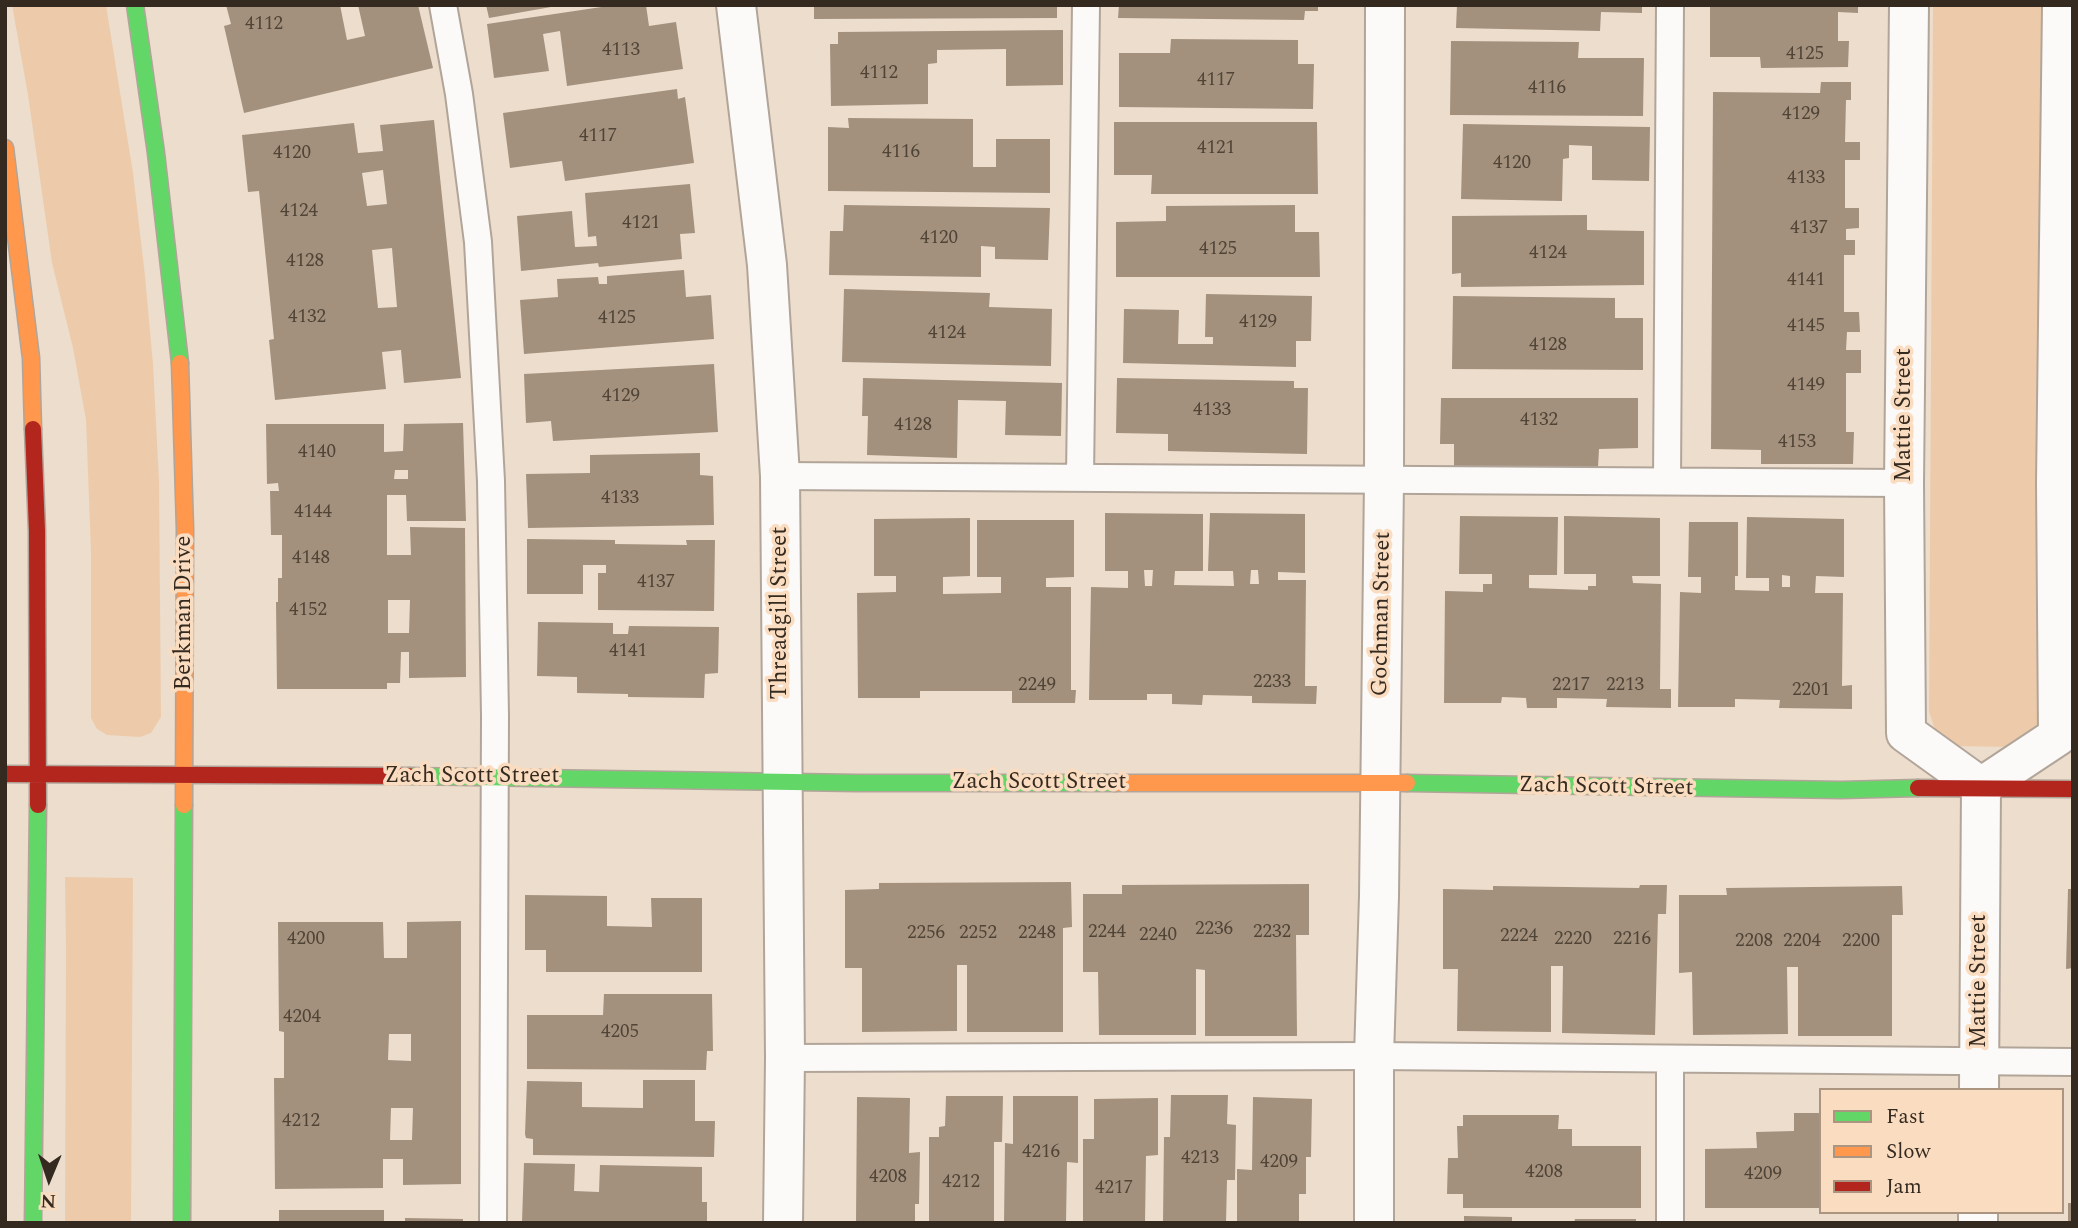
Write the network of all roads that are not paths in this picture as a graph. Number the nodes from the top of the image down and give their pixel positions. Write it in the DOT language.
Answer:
graph roads {
  1 [pos="135,5"];
  2 [pos="443,5"];
  3 [pos="736,5"];
  4 [pos="1086,5"];
  5 [pos="1385,5"];
  6 [pos="1670,5"];
  7 [pos="1909,5"];
  8 [pos="2062,5"];
  9 [pos="5,148"];
  10 [pos="780,475"];
  11 [pos="1080,478"];
  12 [pos="1384,480"];
  13 [pos="1667,481"];
  14 [pos="2064,482"];
  15 [pos="1904,483"];
  16 [pos="38,773"];
  17 [pos="5,774"];
  18 [pos="183,774"];
  19 [pos="495,776"];
  20 [pos="782,781"];
  21 [pos="1381,783"];
  22 [pos="1981,787"];
  23 [pos="2073,789"];
  24 [pos="1374,1056"];
  25 [pos="785,1058"];
  26 [pos="1670,1059"];
  27 [pos="2073,1062"];
  28 [pos="1979,1076"];
  29 [pos="33,1223"];
  30 [pos="182,1223"];
  31 [pos="493,1223"];
  32 [pos="783,1223"];
  33 [pos="1374,1223"];
  34 [pos="1670,1223"];
  1 -- 18 [label="street, Berkman Drive"];
  2 -- 19 [label="lane"];
  3 -- 10 [label="street, Threadgill Street"];
  4 -- 11 [label="lane"];
  5 -- 12 [label="street, Gochman Street"];
  6 -- 13 [label="lane"];
  7 -- 15 [label="street, Mattie Street"];
  8 -- 14 [label="street"];
  9 -- 16 [label="street"];
  10 -- 11 [label="lane"];
  10 -- 20 [label="street, Threadgill Street"];
  11 -- 12 [label="lane"];
  12 -- 13 [label="lane"];
  12 -- 21 [label="street, Gochman Street"];
  13 -- 15 [label="lane"];
  14 -- 22 [label="street"];
  15 -- 22 [label="street, Mattie Street"];
  16 -- 17 [label="street, Zach Scott Street"];
  16 -- 18 [label="street, Zach Scott Street"];
  16 -- 29 [label="street"];
  18 -- 19 [label="street, Zach Scott Street"];
  18 -- 30 [label="street, Berkman Drive"];
  19 -- 20 [label="street, Zach Scott Street"];
  19 -- 31 [label="lane"];
  20 -- 21 [label="street, Zach Scott Street"];
  20 -- 25 [label="street, Threadgill Street"];
  21 -- 22 [label="street, Zach Scott Street"];
  21 -- 24 [label="street, Gochman Street"];
  22 -- 23 [label="street, Zach Scott Street"];
  22 -- 28 [label="street, Mattie Street"];
  24 -- 25 [label="lane"];
  24 -- 26 [label="lane"];
  24 -- 33 [label="street, Gochman Street"];
  25 -- 32 [label="street, Threadgill Street"];
  26 -- 28 [label="lane"];
  26 -- 34 [label="lane"];
  27 -- 28 [label="lane"];
}
